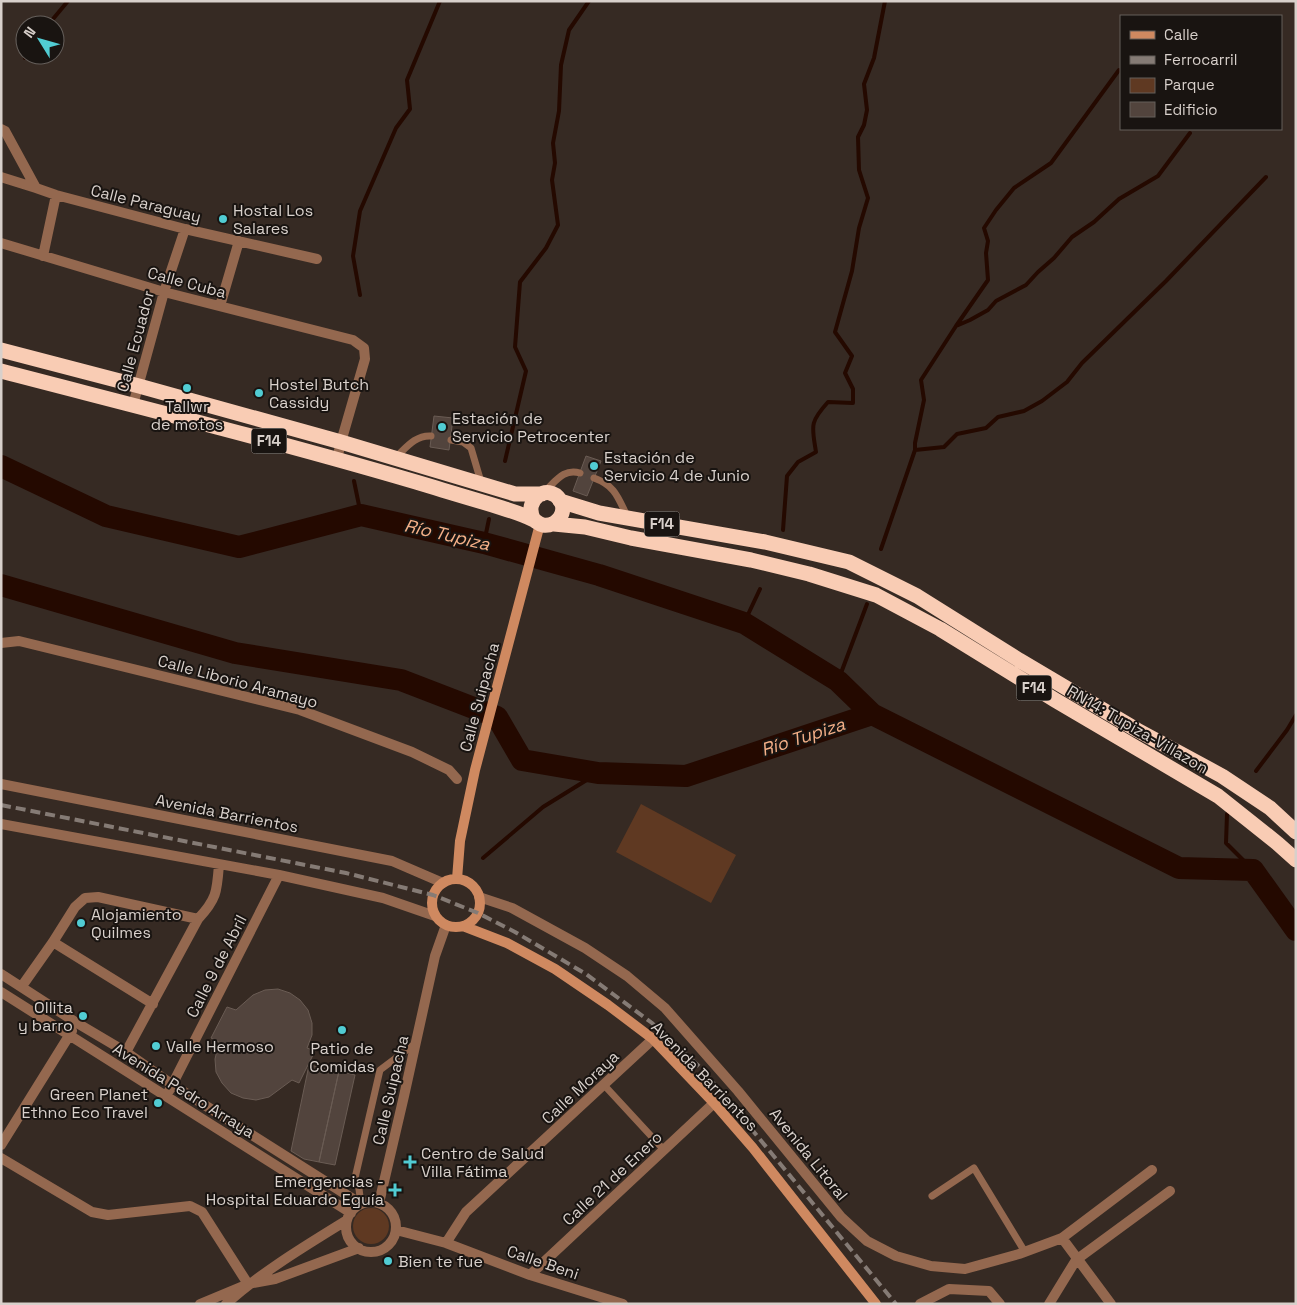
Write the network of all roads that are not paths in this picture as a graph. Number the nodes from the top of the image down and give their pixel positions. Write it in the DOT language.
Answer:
graph roads {
  1 [pos="1,129"];
  2 [pos="1,177"];
  3 [pos="36,188"];
  4 [pos="56,195"];
  5 [pos="185,229"];
  6 [pos="239,241"];
  7 [pos="1,243"];
  8 [pos="43,256"];
  9 [pos="317,259"];
  10 [pos="164,292"];
  11 [pos="220,306"];
  12 [pos="1,350"];
  13 [pos="1,371"];
  14 [pos="138,386"];
  15 [pos="133,405"];
  16 [pos="431,436"];
  17 [pos="451,440"];
  18 [pos="341,442"];
  19 [pos="395,458"];
  20 [pos="338,459"];
  21 [pos="580,473"];
  22 [pos="594,478"];
  23 [pos="482,485"];
  24 [pos="542,494"];
  25 [pos="560,501"];
  26 [pos="628,518"];
  27 [pos="543,523"];
  28 [pos="810,553"];
  29 [pos="805,573"];
  30 [pos="908,591"];
  31 [pos="899,607"];
  32 [pos="1,644"];
  33 [pos="1191,760"];
  34 [pos="1184,776"];
  35 [pos="457,779"];
  36 [pos="1,784"];
  37 [pos="1,824"];
  38 [pos="1296,832"];
  39 [pos="1296,860"];
  40 [pos="219,864"];
  41 [pos="278,875"];
  42 [pos="456,880"];
  43 [pos="443,883"];
  44 [pos="479,897"];
  45 [pos="435,916"];
  46 [pos="198,919"];
  47 [pos="446,925"];
  48 [pos="463,926"];
  49 [pos="53,942"];
  50 [pos="1,974"];
  51 [pos="22,986"];
  52 [pos="1,992"];
  53 [pos="153,1004"];
  54 [pos="78,1024"];
  55 [pos="69,1036"];
  56 [pos="653,1040"];
  57 [pos="416,1043"];
  58 [pos="126,1052"];
  59 [pos="173,1085"];
  60 [pos="604,1085"];
  61 [pos="166,1096"];
  62 [pos="714,1103"];
  63 [pos="1,1145"];
  64 [pos="664,1150"];
  65 [pos="1,1158"];
  66 [pos="1152,1170"];
  67 [pos="1170,1191"];
  68 [pos="932,1196"];
  69 [pos="379,1203"];
  70 [pos="361,1204"];
  71 [pos="349,1216"];
  72 [pos="396,1230"];
  73 [pos="1062,1238"];
  74 [pos="446,1244"];
  75 [pos="359,1248"];
  76 [pos="1024,1252"];
  77 [pos="1076,1260"];
  78 [pos="530,1275"];
  79 [pos="248,1284"];
  80 [pos="200,1304"];
  81 [pos="226,1304"];
  82 [pos="623,1304"];
  83 [pos="876,1304"];
  84 [pos="920,1304"];
  85 [pos="1000,1304"];
  86 [pos="1049,1304"];
  87 [pos="1111,1304"];
  1 -- 3 [label="street"];
  2 -- 3 [label="street, Calle Paraguay"];
  3 -- 4 [label="street, Calle Paraguay"];
  4 -- 5 [label="street, Calle Paraguay"];
  4 -- 8 [label="street"];
  5 -- 6 [label="street, Calle Paraguay"];
  5 -- 10 [label="street, Calle Ecuador"];
  6 -- 9 [label="street, Calle Paraguay"];
  6 -- 11 [label="street"];
  7 -- 8 [label="street, Calle Cuba"];
  8 -- 10 [label="street, Calle Cuba"];
  10 -- 11 [label="street, Calle Cuba"];
  10 -- 14 [label="street, Calle Ecuador"];
  11 -- 18 [label="street, Calle Cuba"];
  12 -- 14 [label="highway, F14"];
  13 -- 15 [label="highway, F14"];
  14 -- 15 [label="street, Calle Ecuador"];
  14 -- 18 [label="highway, F14"];
  15 -- 20 [label="highway, F14"];
  16 -- 19 [label="lane"];
  17 -- 23 [label="lane"];
  18 -- 19 [label="highway, F14"];
  18 -- 20 [label="street"];
  19 -- 23 [label="highway, F14"];
  20 -- 27 [label="highway, F14"];
  21 -- 24 [label="lane"];
  22 -- 26 [label="lane"];
  23 -- 24 [label="highway, F14"];
  24 -- 25 [label="highway, F14"];
  24 -- 27 [label="highway"];
  25 -- 26 [label="highway, RN14: Tupiza-Villazon / F14"];
  25 -- 27 [label="highway"];
  26 -- 28 [label="highway, RN14: Tupiza-Villazon / F14"];
  27 -- 29 [label="highway, RN14: Tupiza-Villazon / F14"];
  27 -- 42 [label="street, Calle Suipacha"];
  28 -- 29 [label="highway"];
  28 -- 30 [label="highway, RN14: Tupiza-Villazon / F14"];
  29 -- 31 [label="highway, RN14: Tupiza-Villazon / F14"];
  30 -- 31 [label="highway"];
  30 -- 33 [label="highway, RN14: Tupiza-Villazon / F14"];
  31 -- 34 [label="highway, RN14: Tupiza-Villazon / F14"];
  32 -- 35 [label="street, Calle Liborio Aramayo"];
  33 -- 34 [label="highway"];
  33 -- 38 [label="highway, RN14: Tupiza-Villazon / F14"];
  34 -- 39 [label="highway, RN14: Tupiza-Villazon / F14"];
  36 -- 43 [label="street, Avenida Barrientos"];
  37 -- 40 [label="street"];
  40 -- 41 [label="street"];
  40 -- 46 [label="street"];
  41 -- 45 [label="street"];
  41 -- 59 [label="street, Calle 9 de Abril"];
  42 -- 43 [label="street"];
  42 -- 44 [label="street"];
  43 -- 45 [label="street"];
  44 -- 48 [label="street"];
  44 -- 76 [label="street, Avenida Litoral"];
  45 -- 47 [label="street"];
  46 -- 49 [label="street"];
  46 -- 53 [label="street"];
  47 -- 48 [label="street"];
  47 -- 57 [label="street, Calle Suipacha"];
  48 -- 56 [label="street, Avenida Barrientos"];
  49 -- 51 [label="street"];
  49 -- 53 [label="street"];
  50 -- 51 [label="street, Avenida Pedro Arraya"];
  51 -- 54 [label="street, Avenida Pedro Arraya"];
  52 -- 55 [label="street, Avenida Pedro Arraya"];
  53 -- 58 [label="street"];
  54 -- 55 [label="street"];
  54 -- 58 [label="street, Avenida Pedro Arraya"];
  55 -- 61 [label="street, Avenida Pedro Arraya"];
  55 -- 63 [label="street"];
  56 -- 60 [label="street, Calle Moraya"];
  56 -- 62 [label="street, Avenida Barrientos"];
  57 -- 69 [label="street, Calle Suipacha"];
  57 -- 70 [label="lane"];
  58 -- 59 [label="street, Avenida Pedro Arraya"];
  59 -- 61 [label="street, Calle 9 de Abril"];
  59 -- 70 [label="street, Avenida Pedro Arraya"];
  60 -- 64 [label="lane"];
  60 -- 74 [label="street, Calle Moraya"];
  61 -- 71 [label="street, Avenida Pedro Arraya"];
  62 -- 64 [label="street, Calle 21 de Enero"];
  62 -- 83 [label="street, Avenida Barrientos"];
  64 -- 78 [label="street, Calle 21 de Enero"];
  65 -- 79 [label="street"];
  66 -- 73 [label="street, Avenida Litoral"];
  67 -- 77 [label="street"];
  68 -- 76 [label="lane"];
  69 -- 70 [label="street"];
  69 -- 72 [label="street"];
  70 -- 71 [label="street"];
  71 -- 75 [label="street"];
  71 -- 79 [label="street"];
  72 -- 74 [label="street, Calle Beni"];
  72 -- 75 [label="street"];
  73 -- 76 [label="street, Avenida Litoral"];
  73 -- 77 [label="street"];
  74 -- 78 [label="street, Calle Beni"];
  75 -- 79 [label="street"];
  77 -- 86 [label="street"];
  77 -- 87 [label="street"];
  78 -- 82 [label="street, Calle Beni"];
  79 -- 80 [label="street"];
  79 -- 81 [label="street"];
  84 -- 85 [label="street"];
}
